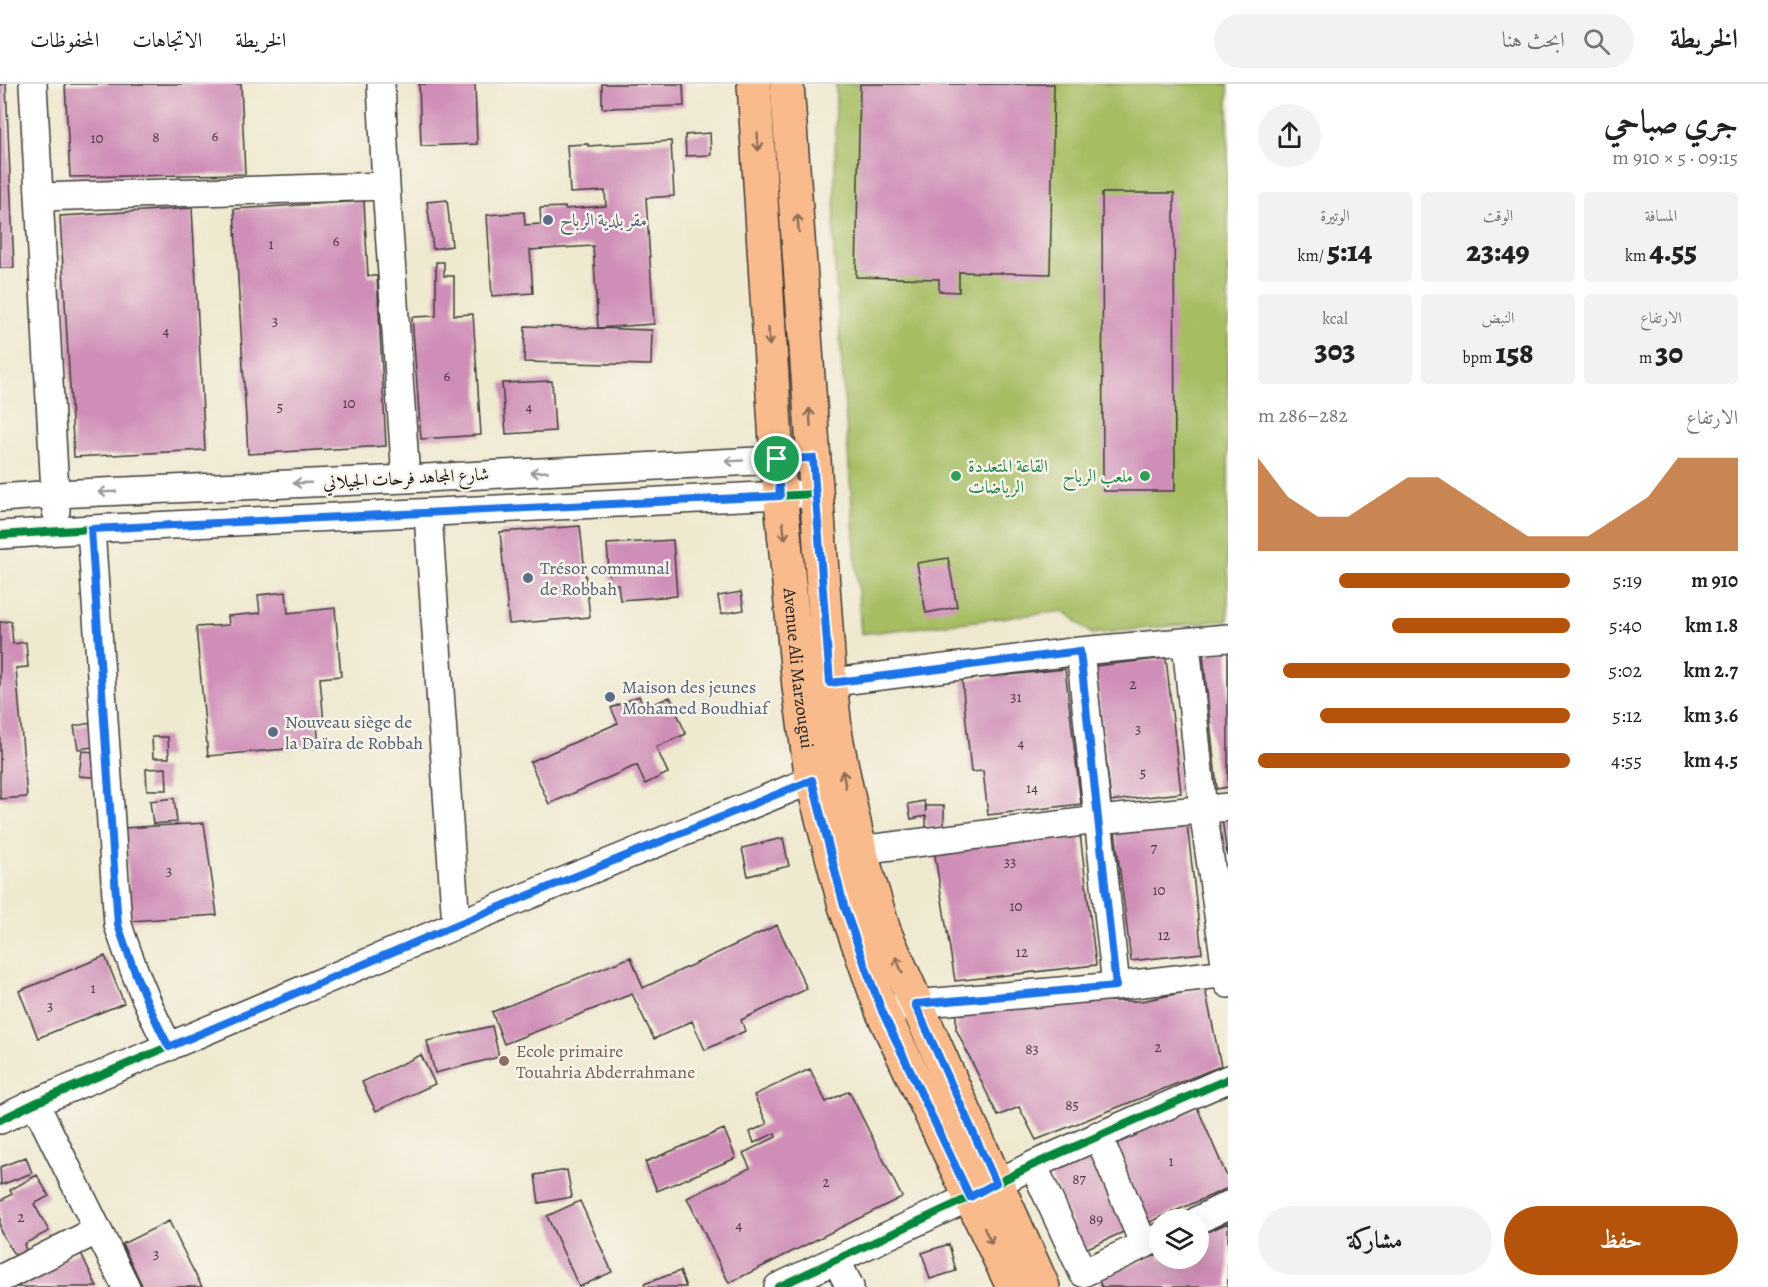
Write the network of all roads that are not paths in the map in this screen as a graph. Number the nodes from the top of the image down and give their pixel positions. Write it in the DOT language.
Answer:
graph roads {
  1 [pos="33,84"];
  2 [pos="381,84"];
  3 [pos="754,84"];
  4 [pos="787,84"];
  5 [pos="386,186"];
  6 [pos="39,197"];
  7 [pos="813,458"];
  8 [pos="777,459"];
  9 [pos="406,479"];
  10 [pos="55,494"];
  11 [pos="815,494"];
  12 [pos="780,496"];
  13 [pos="0,498"];
  14 [pos="428,514"];
  15 [pos="91,529"];
  16 [pos="57,531"];
  17 [pos="0,535"];
  18 [pos="1228,638"];
  19 [pos="1186,643"];
  20 [pos="1080,651"];
  21 [pos="815,685"];
  22 [pos="812,780"];
  23 [pos="1216,808"];
  24 [pos="1098,820"];
  25 [pos="860,850"];
  26 [pos="456,925"];
  27 [pos="1227,977"];
  28 [pos="1116,986"];
  29 [pos="915,1004"];
  30 [pos="882,1011"];
  31 [pos="169,1047"];
  32 [pos="1228,1079"];
  33 [pos="35,1103"];
  34 [pos="0,1120"];
  35 [pos="1098,1135"];
  36 [pos="1033,1165"];
  37 [pos="983,1190"];
  38 [pos="1228,1205"];
  39 [pos="1209,1214"];
  40 [pos="99,1230"];
  41 [pos="1149,1235"];
  42 [pos="1149,1242"];
  43 [pos="836,1260"];
  44 [pos="1083,1273"];
  45 [pos="0,1280"];
  46 [pos="126,1287"];
  47 [pos="778,1287"];
  48 [pos="850,1287"];
  49 [pos="1013,1287"];
  50 [pos="1043,1287"];
  51 [pos="1053,1287"];
  1 -- 6 [label="street"];
  2 -- 5 [label="street"];
  3 -- 8 [label="main road, Avenue Ali Marzougui, one-way"];
  7 -- 4 [label="main road, Avenue Ali Marzougui, one-way"];
  5 -- 6 [label="street"];
  5 -- 9 [label="street"];
  6 -- 10 [label="street"];
  7 -- 8 [label="street, شارع المجاهد فرحات الجيلاني"];
  7 -- 11 [label="main road, Avenue Ali Marzougui"];
  8 -- 9 [label="street, شارع المجاهد فرحات الجيلاني, one-way"];
  8 -- 12 [label="main road, Avenue Ali Marzougui"];
  9 -- 10 [label="street, شارع المجاهد فرحات الجيلاني, one-way"];
  10 -- 13 [label="street, شارع المجاهد فرحات الجيلاني"];
  10 -- 16 [label="street"];
  11 -- 12 [label="street, شارع المجاهد فرحات الجيلاني"];
  11 -- 21 [label="main road, Avenue Ali Marzougui"];
  12 -- 14 [label="street, شارع المجاهد فرحات الجيلاني"];
  12 -- 21 [label="main road, Avenue Ali Marzougui, one-way"];
  14 -- 15 [label="street, شارع المجاهد فرحات الجيلاني"];
  14 -- 26 [label="street"];
  15 -- 16 [label="street, شارع المجاهد فرحات الجيلاني"];
  15 -- 31 [label="street"];
  16 -- 17 [label="street, شارع المجاهد فرحات الجيلاني"];
  18 -- 19 [label="street"];
  19 -- 20 [label="street"];
  19 -- 23 [label="street"];
  20 -- 21 [label="street"];
  20 -- 24 [label="street"];
  21 -- 22 [label="main road, Avenue Ali Marzougui"];
  25 -- 21 [label="main road, Avenue Ali Marzougui, one-way"];
  22 -- 26 [label="street"];
  22 -- 30 [label="main road, Avenue Ali Marzougui"];
  23 -- 24 [label="street"];
  23 -- 27 [label="street"];
  24 -- 25 [label="street"];
  24 -- 28 [label="street"];
  29 -- 25 [label="main road, Avenue Ali Marzougui, one-way"];
  26 -- 31 [label="street"];
  27 -- 28 [label="street"];
  28 -- 29 [label="street"];
  29 -- 30 [label="street"];
  29 -- 37 [label="main road, Avenue Ali Marzougui"];
  30 -- 37 [label="main road, Avenue Ali Marzougui"];
  31 -- 33 [label="street"];
  32 -- 35 [label="street"];
  33 -- 34 [label="street"];
  33 -- 40 [label="street"];
  35 -- 36 [label="street"];
  35 -- 41 [label="street"];
  36 -- 37 [label="street"];
  36 -- 44 [label="street"];
  37 -- 43 [label="street"];
  37 -- 49 [label="main road, Avenue Ali Marzougui, one-way"];
  37 -- 50 [label="main road, Avenue Ali Marzougui"];
  38 -- 39 [label="street"];
  40 -- 45 [label="street"];
  40 -- 46 [label="street"];
  42 -- 44 [label="street"];
  43 -- 47 [label="street"];
  43 -- 48 [label="street"];
  44 -- 51 [label="street"];
}
